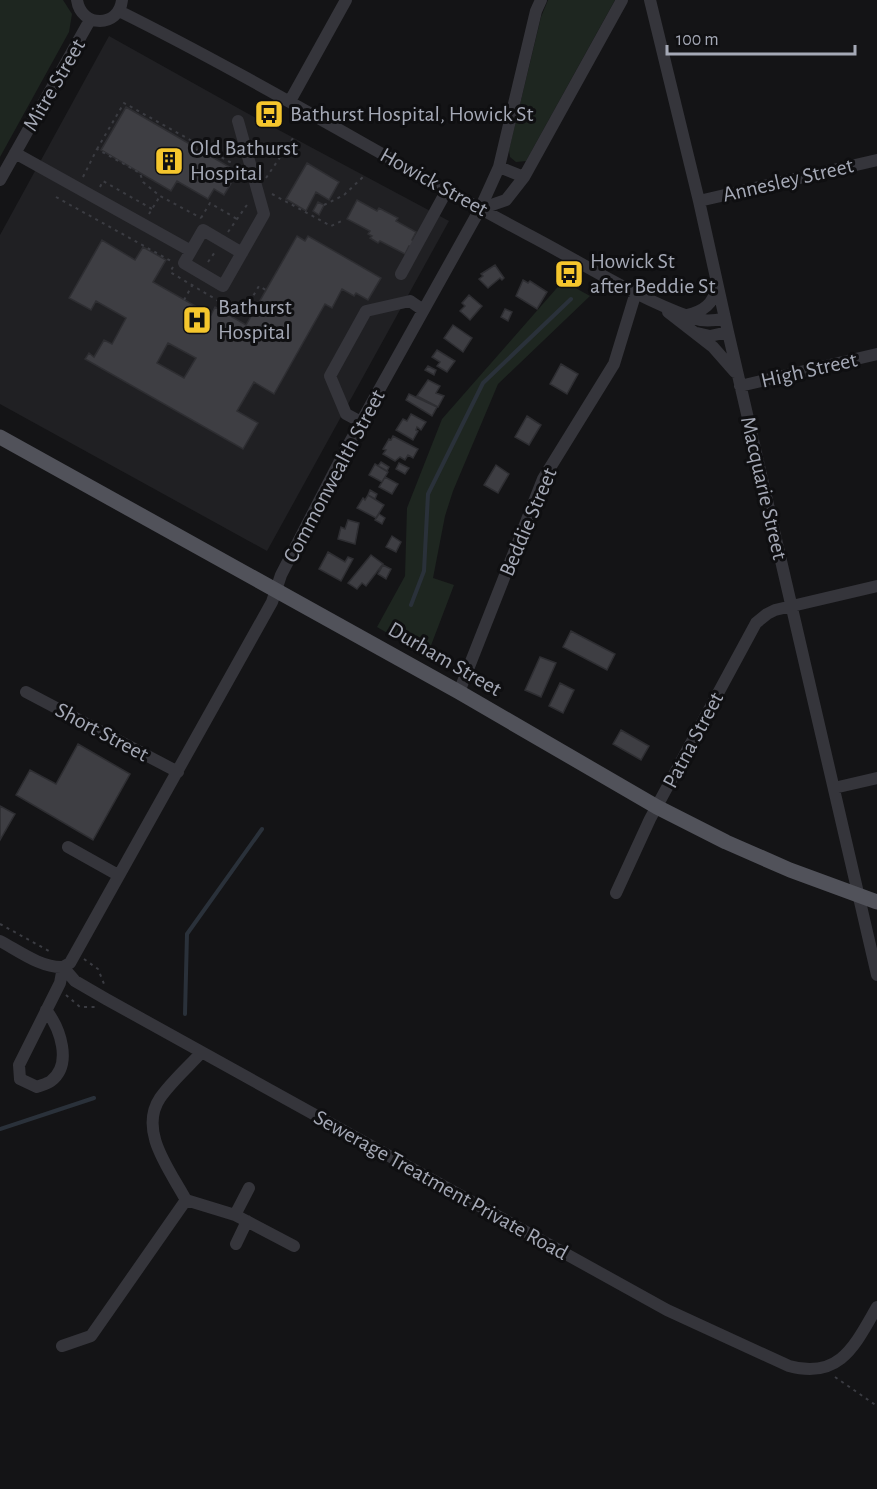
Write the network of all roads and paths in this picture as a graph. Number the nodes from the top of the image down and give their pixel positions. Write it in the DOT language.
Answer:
graph roads {
  1 [pos="77,0"];
  2 [pos="346,0"];
  3 [pos="541,0"];
  4 [pos="622,0"];
  5 [pos="650,0"];
  6 [pos="121,6"];
  7 [pos="90,20"];
  8 [pos="290,101"];
  9 [pos="238,121"];
  10 [pos="292,138"];
  11 [pos="97,150"];
  12 [pos="15,153"];
  13 [pos="877,160"];
  14 [pos="499,167"];
  15 [pos="246,171"];
  16 [pos="364,176"];
  17 [pos="524,177"];
  18 [pos="266,178"];
  19 [pos="0,180"];
  20 [pos="80,182"];
  21 [pos="263,188"];
  22 [pos="447,190"];
  23 [pos="270,193"];
  24 [pos="56,197"];
  25 [pos="699,201"];
  26 [pos="324,205"];
  27 [pos="480,209"];
  28 [pos="201,218"];
  29 [pos="344,220"];
  30 [pos="222,241"];
  31 [pos="191,251"];
  32 [pos="242,253"];
  33 [pos="176,263"];
  34 [pos="201,273"];
  35 [pos="401,274"];
  36 [pos="259,286"];
  37 [pos="718,286"];
  38 [pos="266,290"];
  39 [pos="636,292"];
  40 [pos="184,300"];
  41 [pos="655,302"];
  42 [pos="423,310"];
  43 [pos="686,315"];
  44 [pos="725,318"];
  45 [pos="728,332"];
  46 [pos="696,333"];
  47 [pos="877,354"];
  48 [pos="740,382"];
  49 [pos="361,422"];
  50 [pos="0,437"];
  51 [pos="877,586"];
  52 [pos="276,590"];
  53 [pos="791,606"];
  54 [pos="26,692"];
  55 [pos="459,692"];
  56 [pos="178,772"];
  57 [pos="877,778"];
  58 [pos="834,788"];
  59 [pos="657,807"];
  60 [pos="68,847"];
  61 [pos="118,875"];
  62 [pos="616,893"];
  63 [pos="859,896"];
  64 [pos="877,902"];
  65 [pos="0,924"];
  66 [pos="0,941"];
  67 [pos="69,961"];
  68 [pos="877,975"];
  69 [pos="60,983"];
  70 [pos="106,999"];
  71 [pos="46,1010"];
  72 [pos="201,1053"];
  73 [pos="249,1188"];
  74 [pos="186,1200"];
  75 [pos="235,1215"];
  76 [pos="247,1221"];
  77 [pos="236,1244"];
  78 [pos="294,1246"];
  79 [pos="877,1307"];
  80 [pos="62,1346"];
  81 [pos="840,1380"];
  82 [pos="877,1406"];
  1 -- 7 [label="street"];
  2 -- 8 [label="street"];
  3 -- 14 [label="street, Commonwealth Street"];
  4 -- 17 [label="street"];
  5 -- 25 [label="street, Macquarie Street"];
  6 -- 7 [label="street"];
  6 -- 8 [label="street, Howick Street"];
  7 -- 12 [label="street, Mitre Street"];
  8 -- 22 [label="street, Howick Street"];
  9 -- 21 [label="street"];
  10 -- 18 [label="path"];
  11 -- 15 [label="path"];
  11 -- 20 [label="path"];
  11 -- 28 [label="path"];
  12 -- 19 [label="street, Mitre Street"];
  12 -- 31 [label="street"];
  13 -- 25 [label="street, Annesley Street"];
  14 -- 17 [label="street"];
  14 -- 27 [label="street, Commonwealth Street"];
  16 -- 26 [label="path"];
  17 -- 27 [label="street"];
  18 -- 21 [label="path"];
  18 -- 21 [label="path"];
  21 -- 30 [label="path"];
  21 -- 32 [label="street"];
  22 -- 27 [label="street, Howick Street"];
  22 -- 35 [label="street"];
  23 -- 29 [label="path"];
  24 -- 33 [label="path"];
  25 -- 37 [label="street, Macquarie Street"];
  27 -- 39 [label="street, Howick Street"];
  27 -- 42 [label="street, Commonwealth Street"];
  30 -- 31 [label="street"];
  30 -- 32 [label="street"];
  30 -- 34 [label="path"];
  31 -- 34 [label="street"];
  32 -- 34 [label="street"];
  34 -- 40 [label="path"];
  36 -- 38 [label="path"];
  37 -- 43 [label="street"];
  37 -- 44 [label="street, Macquarie Street"];
  39 -- 41 [label="street, Howick Street"];
  39 -- 55 [label="street, Beddie Street"];
  41 -- 43 [label="street, Howick Street"];
  41 -- 46 [label="street, Howick Street"];
  42 -- 49 [label="street, Commonwealth Street"];
  42 -- 49 [label="street"];
  43 -- 44 [label="street, Howick Street"];
  44 -- 45 [label="street, Macquarie Street"];
  45 -- 46 [label="street"];
  45 -- 48 [label="street, Macquarie Street"];
  46 -- 48 [label="street, Howick Street"];
  47 -- 48 [label="street, High Street"];
  48 -- 53 [label="street, Macquarie Street"];
  49 -- 52 [label="street, Commonwealth Street"];
  50 -- 52 [label="main road, Durham Street"];
  51 -- 53 [label="street, Patna Street"];
  52 -- 55 [label="main road, Durham Street"];
  52 -- 56 [label="street, Commonwealth Street"];
  53 -- 58 [label="street, Macquarie Street"];
  53 -- 59 [label="street, Patna Street"];
  54 -- 56 [label="street, Short Street"];
  55 -- 59 [label="main road, Durham Street"];
  56 -- 61 [label="street, Commonwealth Street"];
  57 -- 58 [label="street"];
  58 -- 63 [label="street, Macquarie Street"];
  59 -- 62 [label="street, Patna Street"];
  59 -- 63 [label="main road, Durham Street"];
  60 -- 61 [label="street"];
  61 -- 67 [label="street, Commonwealth Street"];
  63 -- 64 [label="main road, Durham Street"];
  63 -- 68 [label="street, Macquarie Street"];
  65 -- 67 [label="path"];
  66 -- 67 [label="street"];
  67 -- 69 [label="street, Commonwealth Street"];
  67 -- 70 [label="street, Sewerage Treatment Private Road"];
  67 -- 70 [label="path"];
  69 -- 70 [label="path"];
  69 -- 71 [label="street, Commonwealth Street"];
  70 -- 72 [label="street, Sewerage Treatment Private Road"];
  71 -- 71 [label="street, Commonwealth Street"];
  72 -- 74 [label="street"];
  72 -- 79 [label="street, Sewerage Treatment Private Road"];
  73 -- 75 [label="street"];
  74 -- 75 [label="street"];
  74 -- 80 [label="street"];
  75 -- 76 [label="street"];
  76 -- 77 [label="street"];
  76 -- 78 [label="street"];
  81 -- 82 [label="path"];
}
